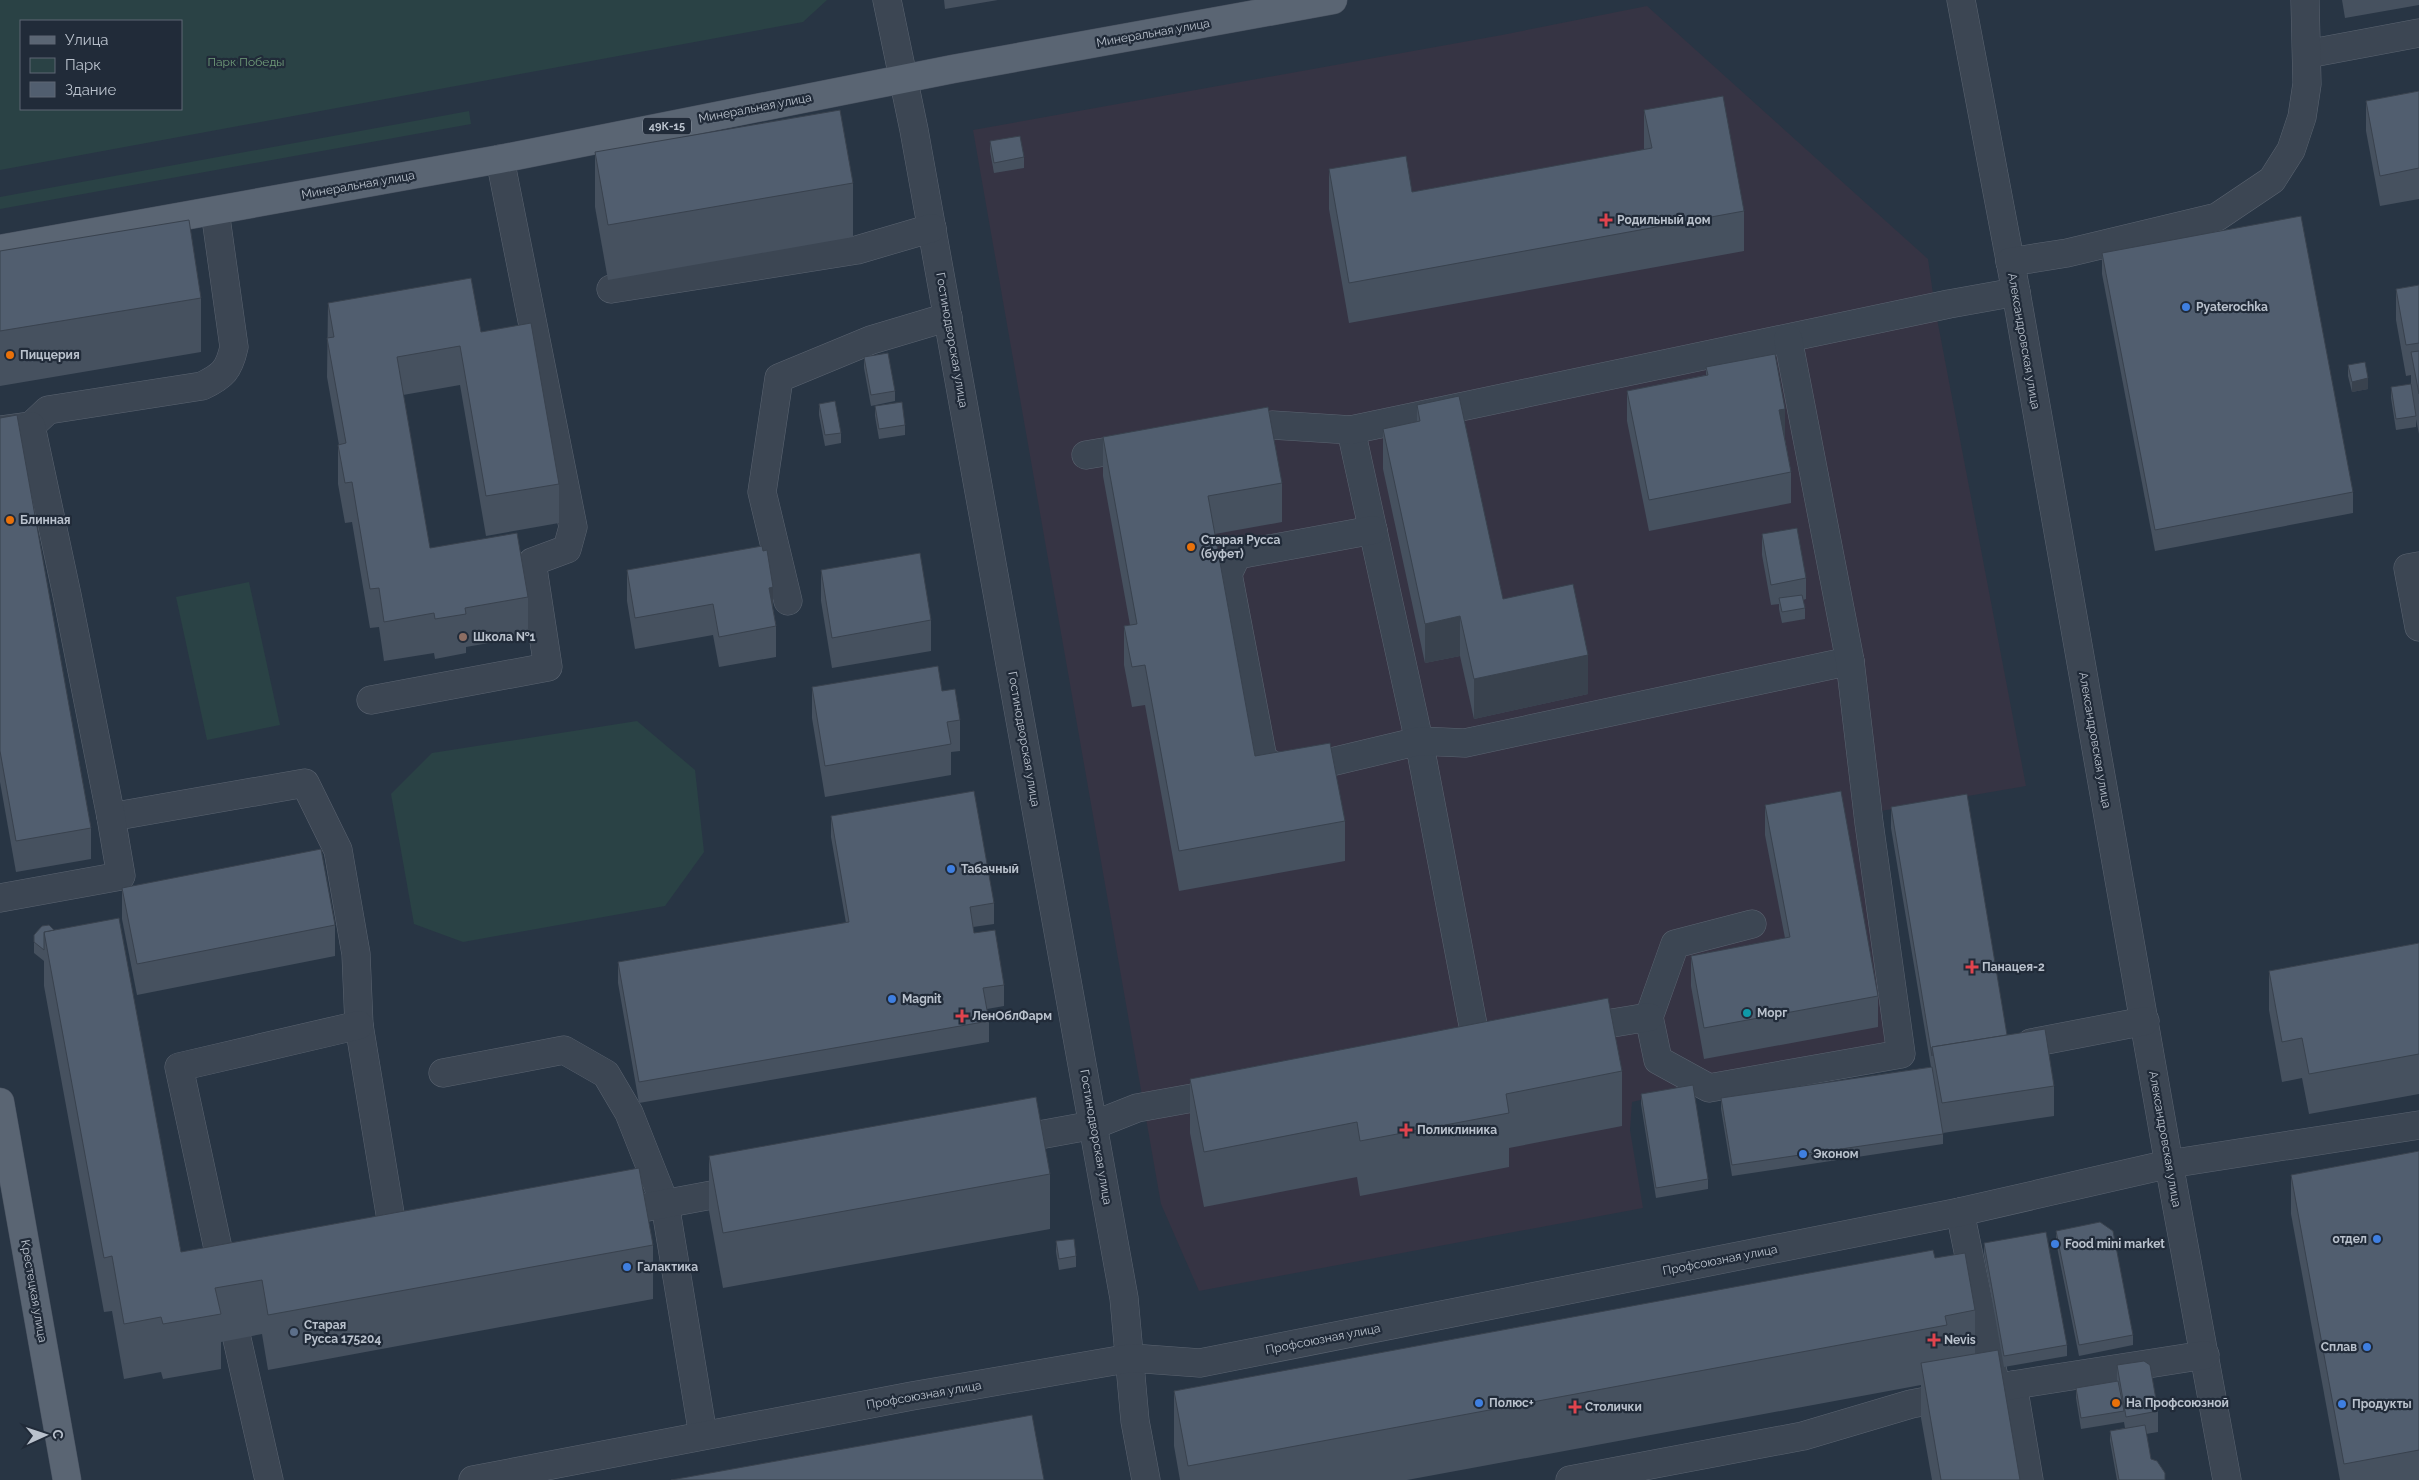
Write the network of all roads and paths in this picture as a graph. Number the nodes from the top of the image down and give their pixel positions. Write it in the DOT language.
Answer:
graph roads {
  1 [pos="887,0"];
  2 [pos="1333,0"];
  3 [pos="1961,0"];
  4 [pos="2305,0"];
  5 [pos="2419,33"];
  6 [pos="2307,54"];
  7 [pos="903,79"];
  8 [pos="500,159"];
  9 [pos="215,211"];
  10 [pos="932,228"];
  11 [pos="0,249"];
  12 [pos="2010,262"];
  13 [pos="611,290"];
  14 [pos="2016,292"];
  15 [pos="948,317"];
  16 [pos="1788,339"];
  17 [pos="31,426"];
  18 [pos="0,430"];
  19 [pos="1351,430"];
  20 [pos="1213,435"];
  21 [pos="1164,442"];
  22 [pos="1086,455"];
  23 [pos="1373,530"];
  24 [pos="2419,566"];
  25 [pos="788,601"];
  26 [pos="2419,627"];
  27 [pos="1850,661"];
  28 [pos="371,700"];
  29 [pos="1419,741"];
  30 [pos="111,817"];
  31 [pos="0,898"];
  32 [pos="1752,924"];
  33 [pos="1649,1017"];
  34 [pos="2144,1021"];
  35 [pos="359,1025"];
  36 [pos="1553,1033"];
  37 [pos="1506,1041"];
  38 [pos="2031,1043"];
  39 [pos="1477,1046"];
  40 [pos="1448,1051"];
  41 [pos="442,1073"];
  42 [pos="1253,1087"];
  43 [pos="1,1111"];
  44 [pos="1094,1125"];
  45 [pos="2419,1125"];
  46 [pos="979,1146"];
  47 [pos="2169,1164"];
  48 [pos="770,1185"];
  49 [pos="664,1204"];
  50 [pos="1960,1212"];
  51 [pos="582,1218"];
  52 [pos="369,1255"];
  53 [pos="252,1276"];
  54 [pos="237,1339"];
  55 [pos="2205,1355"];
  56 [pos="1131,1358"];
  57 [pos="2004,1386"];
  58 [pos="703,1435"];
  59 [pos="67,1480"];
  60 [pos="269,1480"];
  61 [pos="473,1480"];
  62 [pos="1146,1480"];
  63 [pos="1570,1480"];
  64 [pos="2029,1480"];
  65 [pos="2227,1480"];
  1 -- 7 [label="street, Гостинодворская улица"];
  2 -- 7 [label="main road, Минеральная улица / 49К-15"];
  3 -- 12 [label="street, Александровская улица"];
  4 -- 6 [label="street"];
  5 -- 6 [label="street"];
  6 -- 12 [label="street"];
  7 -- 8 [label="main road, Минеральная улица / 49К-15"];
  7 -- 10 [label="street, Гостинодворская улица"];
  8 -- 9 [label="main road, Минеральная улица / 49К-15"];
  8 -- 28 [label="street"];
  9 -- 11 [label="main road, Минеральная улица / 49К-15"];
  9 -- 17 [label="street"];
  10 -- 13 [label="street"];
  10 -- 15 [label="street, Гостинодворская улица"];
  12 -- 14 [label="street, Александровская улица"];
  14 -- 16 [label="street"];
  14 -- 34 [label="street, Александровская улица"];
  15 -- 25 [label="street"];
  15 -- 44 [label="street, Гостинодворская улица"];
  16 -- 19 [label="street"];
  16 -- 27 [label="street"];
  17 -- 18 [label="street"];
  17 -- 30 [label="street"];
  19 -- 20 [label="street"];
  19 -- 23 [label="street"];
  21 -- 22 [label="street"];
  23 -- 29 [label="street"];
  23 -- 29 [label="street"];
  24 -- 26 [label="street"];
  27 -- 29 [label="street"];
  27 -- 33 [label="street"];
  29 -- 39 [label="street"];
  30 -- 31 [label="street"];
  30 -- 35 [label="street"];
  32 -- 33 [label="street"];
  33 -- 36 [label="street"];
  34 -- 38 [label="street"];
  34 -- 47 [label="street, Александровская улица"];
  35 -- 52 [label="street"];
  35 -- 53 [label="street"];
  37 -- 39 [label="street"];
  39 -- 40 [label="street"];
  41 -- 49 [label="street"];
  42 -- 44 [label="street"];
  43 -- 59 [label="main road, Крестецкая улица"];
  44 -- 46 [label="street"];
  44 -- 56 [label="street, Гостинодворская улица"];
  45 -- 47 [label="street, Профсоюзная улица"];
  47 -- 50 [label="street, Профсоюзная улица"];
  47 -- 55 [label="street, Александровская улица"];
  48 -- 49 [label="street"];
  49 -- 51 [label="street"];
  49 -- 58 [label="street"];
  50 -- 56 [label="street, Профсоюзная улица"];
  50 -- 57 [label="street"];
  54 -- 60 [label="street"];
  55 -- 57 [label="street"];
  55 -- 65 [label="street, Александровская улица"];
  56 -- 58 [label="street, Профсоюзная улица"];
  56 -- 62 [label="street, Гостинодворская улица"];
  57 -- 63 [label="street"];
  57 -- 64 [label="street"];
  58 -- 61 [label="street, Профсоюзная улица"];
}
